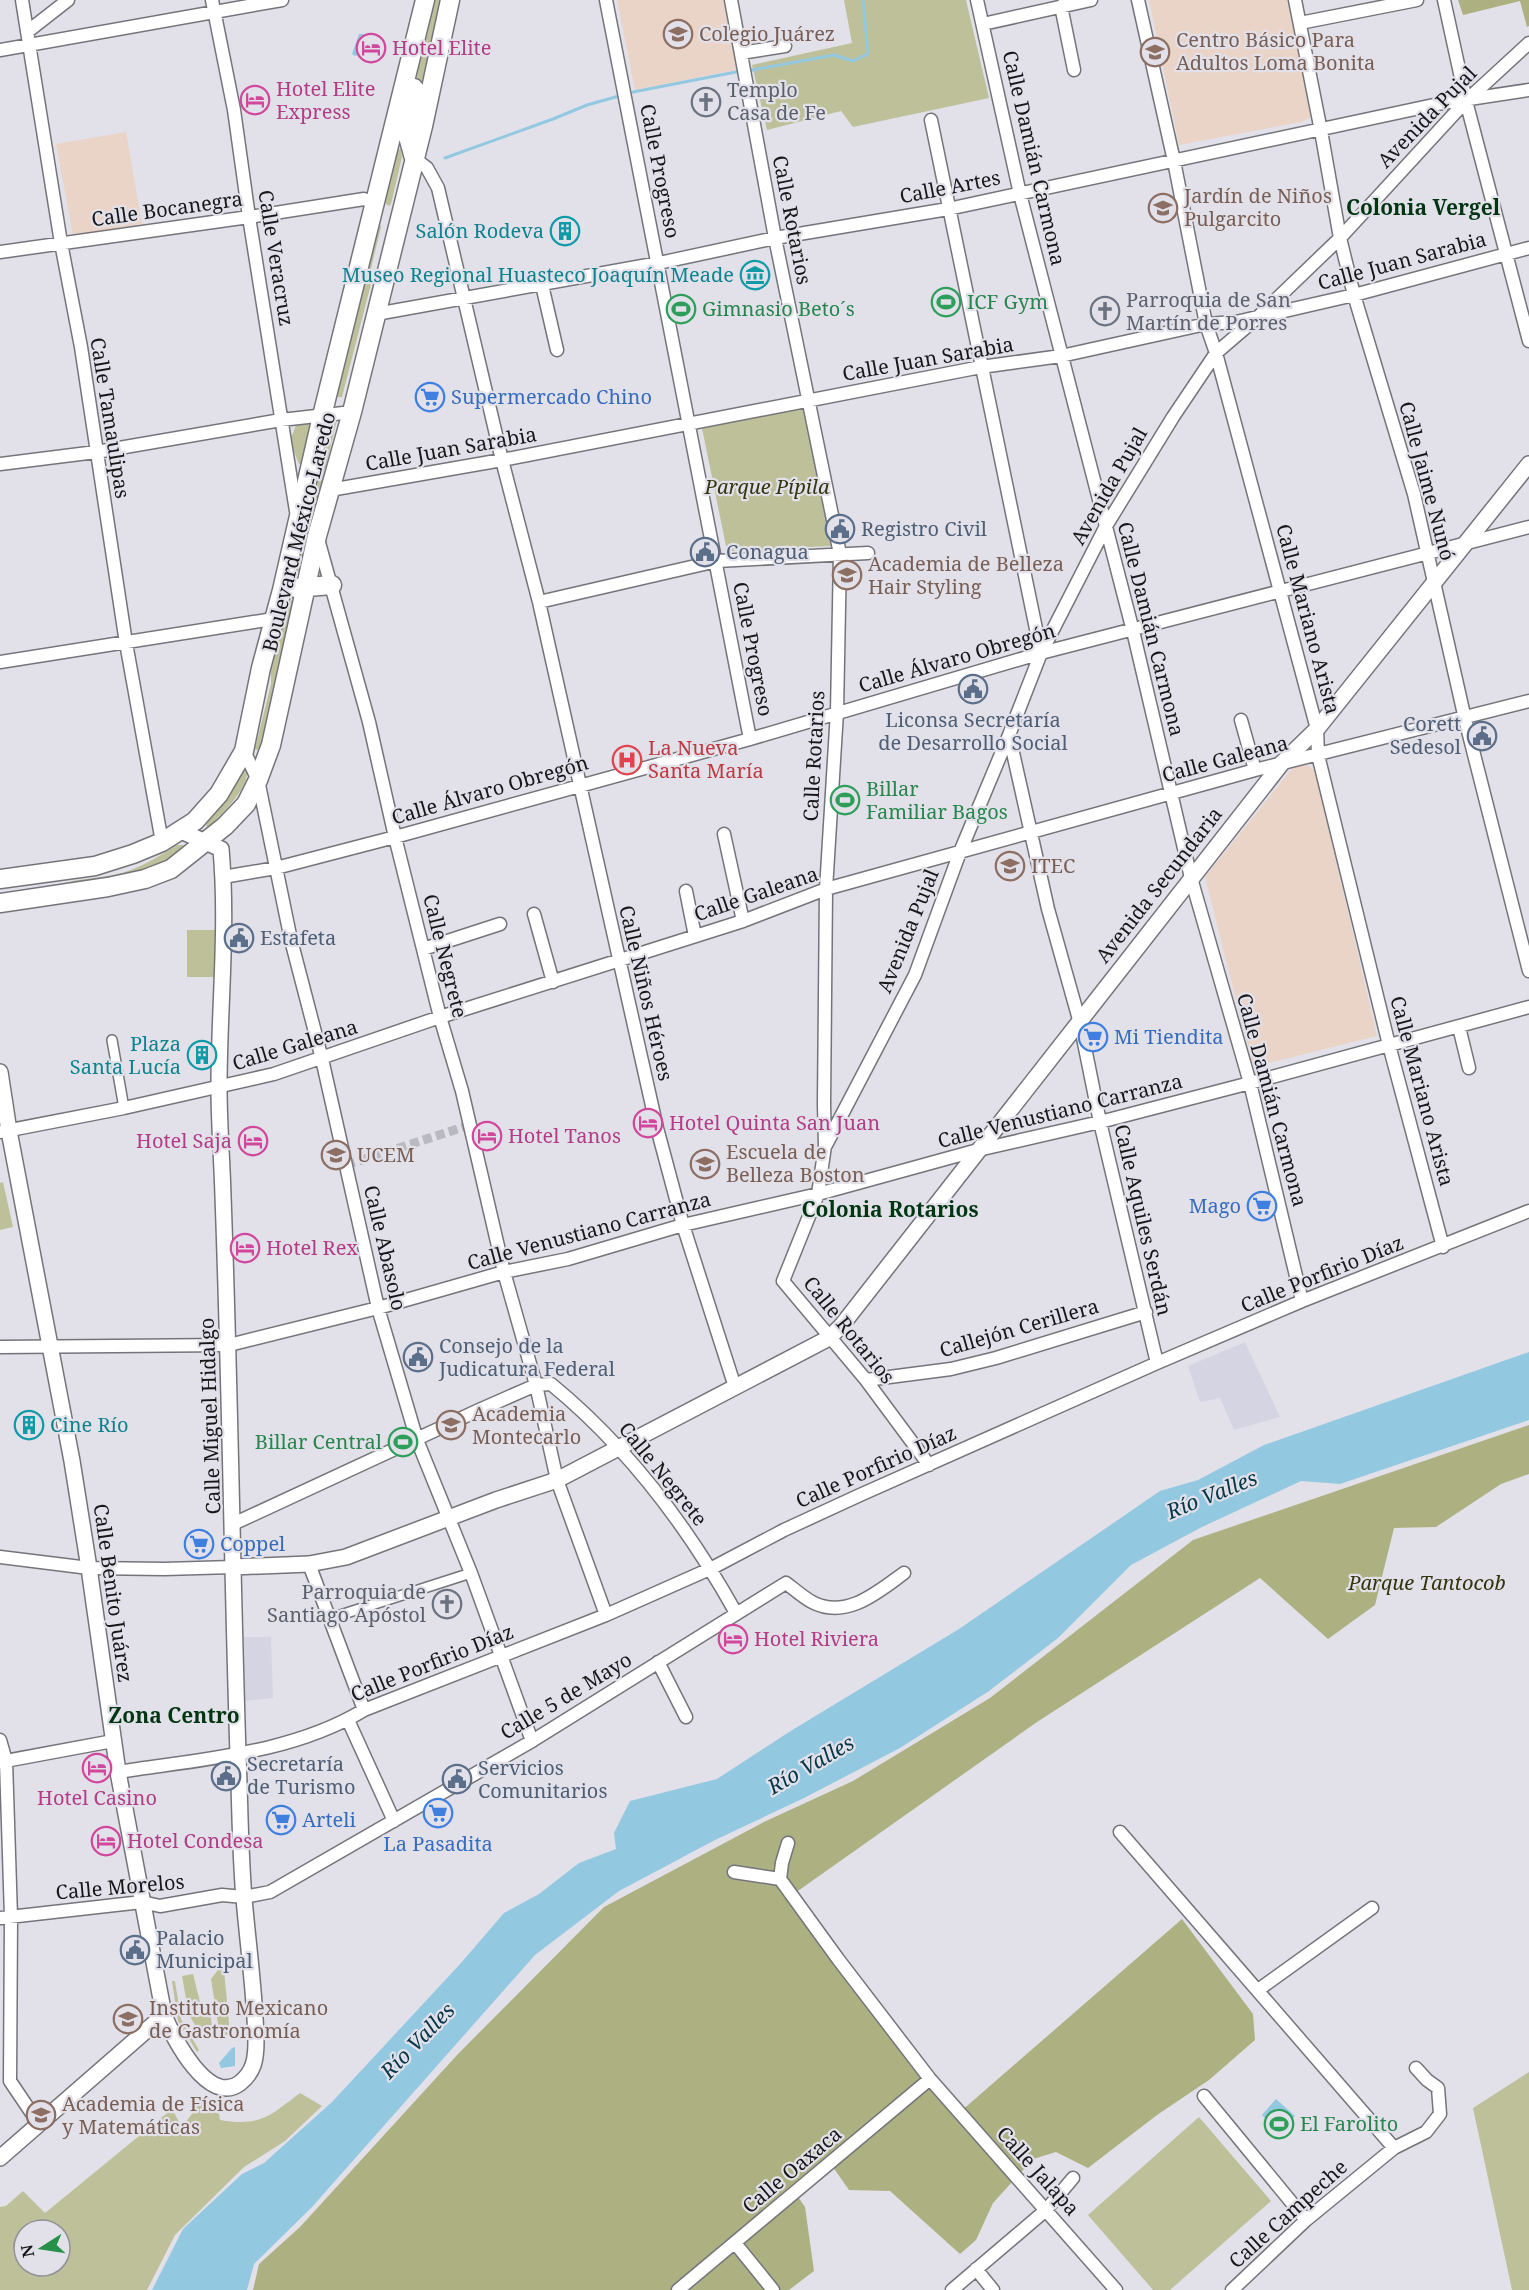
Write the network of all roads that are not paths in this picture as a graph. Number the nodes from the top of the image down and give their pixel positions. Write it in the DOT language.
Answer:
graph roads {
  1 [pos="22,0"];
  2 [pos="68,0"];
  3 [pos="282,0"];
  4 [pos="425,0"];
  5 [pos="450,0"];
  6 [pos="606,0"];
  7 [pos="731,0"];
  8 [pos="977,0"];
  9 [pos="1091,0"];
  10 [pos="1138,0"];
  11 [pos="1295,0"];
  12 [pos="1417,0"];
  13 [pos="1444,0"];
  14 [pos="213,6"];
  15 [pos="1061,6"];
  16 [pos="1300,23"];
  17 [pos="983,24"];
  18 [pos="27,32"];
  19 [pos="1529,43"];
  20 [pos="30,46"];
  21 [pos="785,46"];
  22 [pos="414,47"];
  23 [pos="0,50"];
  24 [pos="742,58"];
  25 [pos="1074,70"];
  26 [pos="1529,90"];
  27 [pos="1466,101"];
  28 [pos="931,120"];
  29 [pos="1321,130"];
  30 [pos="414,158"];
  31 [pos="1174,161"];
  32 [pos="1020,194"];
  33 [pos="374,203"];
  34 [pos="948,208"];
  35 [pos="249,217"];
  36 [pos="396,231"];
  37 [pos="775,238"];
  38 [pos="1340,238"];
  39 [pos="61,243"];
  40 [pos="1529,249"];
  41 [pos="0,252"];
  42 [pos="1506,254"];
  43 [pos="659,263"];
  44 [pos="542,285"];
  45 [pos="1354,295"];
  46 [pos="464,297"];
  47 [pos="376,314"];
  48 [pos="1258,317"];
  49 [pos="1206,324"];
  50 [pos="1529,341"];
  51 [pos="557,350"];
  52 [pos="1216,353"];
  53 [pos="1061,356"];
  54 [pos="981,367"];
  55 [pos="809,400"];
  56 [pos="352,412"];
  57 [pos="322,416"];
  58 [pos="281,420"];
  59 [pos="688,425"];
  60 [pos="96,452"];
  61 [pos="502,460"];
  62 [pos="0,464"];
  63 [pos="1529,464"];
  64 [pos="330,490"];
  65 [pos="298,523"];
  66 [pos="1106,526"];
  67 [pos="1529,527"];
  68 [pos="317,536"];
  69 [pos="1465,542"];
  70 [pos="868,553"];
  71 [pos="840,554"];
  72 [pos="1427,555"];
  73 [pos="717,561"];
  74 [pos="1435,581"];
  75 [pos="306,585"];
  76 [pos="332,585"];
  77 [pos="282,590"];
  78 [pos="1281,591"];
  79 [pos="539,602"];
  80 [pos="273,619"];
  81 [pos="1133,631"];
  82 [pos="126,643"];
  83 [pos="1041,654"];
  84 [pos="0,662"];
  85 [pos="1529,701"];
  86 [pos="837,712"];
  87 [pos="1465,719"];
  88 [pos="1241,720"];
  89 [pos="1317,729"];
  90 [pos="1009,735"];
  91 [pos="750,739"];
  92 [pos="244,751"];
  93 [pos="1318,755"];
  94 [pos="1282,763"];
  95 [pos="1256,770"];
  96 [pos="258,780"];
  97 [pos="580,784"];
  98 [pos="1170,793"];
  99 [pos="181,831"];
  100 [pos="1030,833"];
  101 [pos="724,834"];
  102 [pos="395,837"];
  103 [pos="207,841"];
  104 [pos="162,842"];
  105 [pos="960,852"];
  106 [pos="276,868"];
  107 [pos="223,877"];
  108 [pos="1191,878"];
  109 [pos="0,879"];
  110 [pos="826,889"];
  111 [pos="686,891"];
  112 [pos="0,903"];
  113 [pos="534,914"];
  114 [pos="743,921"];
  115 [pos="500,924"];
  116 [pos="695,936"];
  117 [pos="423,949"];
  118 [pos="618,959"];
  119 [pos="1529,971"];
  120 [pos="553,982"];
  121 [pos="1529,1007"];
  122 [pos="440,1017"];
  123 [pos="1080,1023"];
  124 [pos="1459,1027"];
  125 [pos="112,1040"];
  126 [pos="1389,1045"];
  127 [pos="322,1059"];
  128 [pos="1469,1068"];
  129 [pos="0,1072"];
  130 [pos="1250,1083"];
  131 [pos="219,1088"];
  132 [pos="124,1108"];
  133 [pos="1100,1122"];
  134 [pos="4,1132"];
  135 [pos="825,1146"];
  136 [pos="978,1150"];
  137 [pos="818,1194"];
  138 [pos="1529,1211"];
  139 [pos="683,1226"];
  140 [pos="1443,1247"];
  141 [pos="504,1272"];
  142 [pos="1302,1301"];
  143 [pos="378,1308"];
  144 [pos="1146,1312"];
  145 [pos="829,1338"];
  146 [pos="48,1345"];
  147 [pos="229,1345"];
  148 [pos="0,1347"];
  149 [pos="1157,1363"];
  150 [pos="866,1380"];
  151 [pos="536,1385"];
  152 [pos="735,1387"];
  153 [pos="417,1440"];
  154 [pos="619,1446"];
  155 [pos="929,1465"];
  156 [pos="557,1480"];
  157 [pos="449,1518"];
  158 [pos="234,1524"];
  159 [pos="0,1557"];
  160 [pos="309,1564"];
  161 [pos="233,1567"];
  162 [pos="89,1568"];
  163 [pos="712,1568"];
  164 [pos="471,1573"];
  165 [pos="904,1573"];
  166 [pos="736,1613"];
  167 [pos="606,1615"];
  168 [pos="331,1618"];
  169 [pos="499,1656"];
  170 [pos="658,1662"];
  171 [pos="364,1710"];
  172 [pos="686,1717"];
  173 [pos="348,1720"];
  174 [pos="0,1740"];
  175 [pos="114,1741"];
  176 [pos="532,1741"];
  177 [pos="238,1754"];
  178 [pos="3,1762"];
  179 [pos="118,1772"];
  180 [pos="394,1821"];
  181 [pos="1120,1832"];
  182 [pos="788,1843"];
  183 [pos="734,1872"];
  184 [pos="780,1879"];
  185 [pos="244,1897"];
  186 [pos="142,1902"];
  187 [pos="1372,1908"];
  188 [pos="6,1918"];
  189 [pos="1258,1990"];
  190 [pos="164,2015"];
  191 [pos="1416,2068"];
  192 [pos="930,2079"];
  193 [pos="233,2088"];
  194 [pos="1204,2096"];
  195 [pos="39,2124"];
  196 [pos="1394,2148"];
  197 [pos="0,2158"];
  198 [pos="1072,2178"];
  199 [pos="1046,2210"];
  200 [pos="1306,2220"];
  201 [pos="735,2243"];
  202 [pos="976,2270"];
  203 [pos="678,2290"];
  204 [pos="773,2290"];
  205 [pos="952,2290"];
  206 [pos="993,2290"];
  207 [pos="1116,2290"];
  208 [pos="1232,2290"];
  1 -- 18 [label="street, Calle Tamaulipas"];
  2 -- 18 [label="street"];
  3 -- 14 [label="street"];
  4 -- 22 [label="main road, Boulevard México-Laredo"];
  5 -- 30 [label="main road, Boulevard México-Laredo"];
  6 -- 43 [label="street, Calle Progreso"];
  7 -- 24 [label="street, Calle Rotarios"];
  8 -- 17 [label="street, Calle Damián Carmona"];
  9 -- 15 [label="street"];
  10 -- 31 [label="street, Calle Mariano Arista"];
  11 -- 16 [label="street, Calle Jaime Nunó"];
  12 -- 16 [label="street"];
  13 -- 27 [label="street"];
  14 -- 20 [label="street"];
  14 -- 35 [label="street, Calle Veracruz"];
  15 -- 17 [label="street"];
  15 -- 25 [label="street"];
  16 -- 29 [label="street, Calle Jaime Nunó"];
  17 -- 32 [label="street, Calle Damián Carmona"];
  18 -- 20 [label="street, Calle Tamaulipas"];
  19 -- 27 [label="street, Avenida Pujal"];
  20 -- 23 [label="street"];
  20 -- 39 [label="street, Calle Tamaulipas"];
  21 -- 24 [label="street"];
  22 -- 30 [label="main road"];
  22 -- 33 [label="main road, Boulevard México-Laredo"];
  24 -- 37 [label="street, Calle Rotarios"];
  26 -- 27 [label="street, Calle Artes"];
  27 -- 29 [label="street, Calle Artes"];
  27 -- 38 [label="street, Avenida Pujal"];
  27 -- 42 [label="street"];
  28 -- 34 [label="street"];
  29 -- 31 [label="street, Calle Artes"];
  29 -- 38 [label="street, Calle Jaime Nunó"];
  30 -- 36 [label="main road, Boulevard México-Laredo"];
  30 -- 46 [label="street, Calle Niños Héroes"];
  31 -- 32 [label="street, Calle Artes"];
  31 -- 49 [label="street, Calle Mariano Arista"];
  32 -- 34 [label="street, Calle Artes"];
  32 -- 53 [label="street, Calle Damián Carmona"];
  33 -- 35 [label="street, Calle Bocanegra"];
  33 -- 36 [label="main road"];
  33 -- 57 [label="main road, Boulevard México-Laredo"];
  34 -- 37 [label="street, Calle Artes"];
  34 -- 54 [label="street"];
  35 -- 39 [label="street, Calle Bocanegra"];
  35 -- 58 [label="street, Calle Veracruz"];
  36 -- 47 [label="main road, Boulevard México-Laredo"];
  37 -- 43 [label="street, Calle Artes"];
  37 -- 55 [label="street, Calle Rotarios"];
  38 -- 45 [label="street, Calle Jaime Nunó"];
  38 -- 48 [label="street, Avenida Pujal"];
  39 -- 41 [label="street, Calle Bocanegra"];
  39 -- 60 [label="street, Calle Tamaulipas"];
  40 -- 42 [label="street, Calle Juan Sarabia"];
  42 -- 45 [label="street, Calle Juan Sarabia"];
  42 -- 50 [label="street"];
  43 -- 44 [label="street, Calle Artes"];
  43 -- 59 [label="street, Calle Progreso"];
  44 -- 46 [label="street, Calle Artes"];
  44 -- 51 [label="street"];
  45 -- 48 [label="street, Calle Juan Sarabia"];
  45 -- 72 [label="street, Calle Jaime Nunó"];
  46 -- 47 [label="street, Calle Artes"];
  46 -- 61 [label="street, Calle Niños Héroes"];
  47 -- 56 [label="main road, Boulevard México-Laredo"];
  48 -- 49 [label="street, Calle Juan Sarabia"];
  48 -- 52 [label="street, Avenida Pujal"];
  49 -- 52 [label="street, Calle Mariano Arista"];
  49 -- 53 [label="street, Calle Juan Sarabia"];
  52 -- 66 [label="street, Avenida Pujal"];
  52 -- 78 [label="street, Calle Mariano Arista"];
  53 -- 54 [label="street, Calle Juan Sarabia"];
  53 -- 66 [label="street, Calle Damián Carmona"];
  54 -- 55 [label="street, Calle Juan Sarabia"];
  54 -- 83 [label="street"];
  55 -- 59 [label="street, Calle Juan Sarabia"];
  55 -- 71 [label="street, Calle Rotarios"];
  56 -- 57 [label="street"];
  56 -- 64 [label="main road, Boulevard México-Laredo"];
  57 -- 58 [label="street"];
  57 -- 65 [label="main road, Boulevard México-Laredo"];
  58 -- 60 [label="street"];
  58 -- 65 [label="street, Calle Veracruz"];
  59 -- 61 [label="street, Calle Juan Sarabia"];
  59 -- 73 [label="street, Calle Progreso"];
  60 -- 62 [label="street"];
  60 -- 82 [label="street, Calle Tamaulipas"];
  61 -- 64 [label="street, Calle Juan Sarabia"];
  61 -- 79 [label="street, Calle Niños Héroes"];
  63 -- 69 [label="street, Avenida Secundaria"];
  64 -- 68 [label="main road, Boulevard México-Laredo"];
  65 -- 77 [label="main road, Boulevard México-Laredo"];
  66 -- 81 [label="street, Calle Damián Carmona"];
  66 -- 83 [label="street, Avenida Pujal"];
  67 -- 69 [label="street, Calle Álvaro Obregón"];
  68 -- 75 [label="main road, Boulevard México-Laredo"];
  68 -- 76 [label="street, Calle Negrete"];
  69 -- 72 [label="street, Calle Álvaro Obregón"];
  69 -- 74 [label="street, Avenida Secundaria"];
  70 -- 71 [label="street"];
  71 -- 73 [label="street"];
  71 -- 86 [label="street, Calle Rotarios"];
  72 -- 74 [label="street, Calle Jaime Nunó"];
  72 -- 78 [label="street, Calle Álvaro Obregón"];
  73 -- 79 [label="street"];
  73 -- 91 [label="street, Calle Progreso"];
  74 -- 87 [label="street, Calle Jaime Nunó"];
  74 -- 89 [label="street, Avenida Secundaria"];
  75 -- 76 [label="main road"];
  75 -- 77 [label="main road"];
  75 -- 96 [label="main road, Boulevard México-Laredo"];
  76 -- 102 [label="street, Calle Negrete"];
  77 -- 80 [label="main road, Boulevard México-Laredo"];
  78 -- 81 [label="street, Calle Álvaro Obregón"];
  78 -- 89 [label="street, Calle Mariano Arista"];
  79 -- 97 [label="street, Calle Niños Héroes"];
  80 -- 82 [label="street"];
  80 -- 92 [label="main road, Boulevard México-Laredo"];
  81 -- 83 [label="street, Calle Álvaro Obregón"];
  81 -- 98 [label="street, Calle Damián Carmona"];
  82 -- 84 [label="street"];
  82 -- 104 [label="street, Calle Tamaulipas"];
  83 -- 86 [label="street, Calle Álvaro Obregón"];
  83 -- 90 [label="street, Avenida Pujal"];
  85 -- 87 [label="street, Calle Galeana"];
  86 -- 91 [label="street, Calle Álvaro Obregón"];
  86 -- 110 [label="street, Calle Rotarios"];
  87 -- 93 [label="street, Calle Galeana"];
  87 -- 119 [label="street, Calle Jaime Nunó"];
  88 -- 95 [label="street"];
  89 -- 93 [label="street, Calle Mariano Arista"];
  89 -- 94 [label="street, Avenida Secundaria"];
  90 -- 100 [label="street, Calle Aquiles Serdán"];
  90 -- 105 [label="street, Avenida Pujal"];
  91 -- 97 [label="street, Calle Álvaro Obregón"];
  92 -- 96 [label="street, Calle Abasolo"];
  92 -- 99 [label="main road, Boulevard México-Laredo"];
  93 -- 94 [label="street, Calle Galeana"];
  93 -- 126 [label="street, Calle Mariano Arista"];
  94 -- 95 [label="street, Calle Galeana"];
  94 -- 108 [label="street, Avenida Secundaria"];
  95 -- 98 [label="street, Calle Galeana"];
  96 -- 103 [label="main road, Boulevard México-Laredo"];
  96 -- 106 [label="street, Calle Abasolo"];
  97 -- 102 [label="street, Calle Álvaro Obregón"];
  97 -- 118 [label="street, Calle Niños Héroes"];
  98 -- 100 [label="street, Calle Galeana"];
  98 -- 108 [label="street, Calle Damián Carmona"];
  99 -- 103 [label="street"];
  99 -- 104 [label="main road, Boulevard México-Laredo"];
  100 -- 105 [label="street, Calle Galeana"];
  100 -- 123 [label="street, Calle Aquiles Serdán"];
  101 -- 114 [label="street"];
  102 -- 106 [label="street, Calle Álvaro Obregón"];
  102 -- 117 [label="street, Calle Negrete"];
  103 -- 107 [label="street, Calle Miguel Hidalgo"];
  103 -- 112 [label="main road, Boulevard México-Laredo"];
  104 -- 109 [label="main road, Boulevard México-Laredo"];
  105 -- 110 [label="street, Calle Galeana"];
  105 -- 135 [label="street, Avenida Pujal"];
  106 -- 107 [label="street, Calle Álvaro Obregón"];
  106 -- 127 [label="street, Calle Abasolo"];
  107 -- 131 [label="street, Calle Miguel Hidalgo"];
  108 -- 123 [label="street, Avenida Secundaria"];
  108 -- 130 [label="street, Calle Damián Carmona"];
  110 -- 114 [label="street, Calle Galeana"];
  110 -- 135 [label="street, Calle Rotarios"];
  111 -- 116 [label="street"];
  113 -- 120 [label="street"];
  114 -- 116 [label="street, Calle Galeana"];
  115 -- 117 [label="street"];
  116 -- 118 [label="street, Calle Galeana"];
  117 -- 122 [label="street, Calle Negrete"];
  118 -- 120 [label="street, Calle Galeana"];
  118 -- 139 [label="street, Calle Niños Héroes"];
  120 -- 122 [label="street, Calle Galeana"];
  121 -- 124 [label="street, Calle Venustiano Carranza"];
  122 -- 127 [label="street, Calle Galeana"];
  122 -- 141 [label="street, Calle Negrete"];
  123 -- 133 [label="street, Calle Aquiles Serdán"];
  123 -- 136 [label="street, Avenida Secundaria"];
  124 -- 126 [label="street, Calle Venustiano Carranza"];
  124 -- 128 [label="street"];
  125 -- 132 [label="street"];
  126 -- 130 [label="street, Calle Venustiano Carranza"];
  126 -- 140 [label="street, Calle Mariano Arista"];
  127 -- 131 [label="street, Calle Galeana"];
  127 -- 143 [label="street, Calle Abasolo"];
  129 -- 134 [label="street, Calle Benito Juárez"];
  130 -- 133 [label="street, Calle Venustiano Carranza"];
  130 -- 142 [label="street, Calle Damián Carmona"];
  131 -- 132 [label="street, Calle Galeana"];
  131 -- 147 [label="street, Calle Miguel Hidalgo"];
  132 -- 134 [label="street, Calle Galeana"];
  133 -- 136 [label="street, Calle Venustiano Carranza"];
  133 -- 144 [label="street, Calle Aquiles Serdán"];
  134 -- 146 [label="street, Calle Benito Juárez"];
  135 -- 137 [label="street, Calle Rotarios"];
  136 -- 137 [label="street, Calle Venustiano Carranza"];
  136 -- 145 [label="street, Avenida Secundaria"];
  137 -- 139 [label="street, Calle Venustiano Carranza"];
  137 -- 145 [label="street, Calle Rotarios"];
  138 -- 140 [label="street, Calle Porfirio Díaz"];
  139 -- 141 [label="street, Calle Venustiano Carranza"];
  139 -- 152 [label="street, Calle Niños Héroes"];
  140 -- 142 [label="street, Calle Porfirio Díaz"];
  141 -- 143 [label="street, Calle Venustiano Carranza"];
  141 -- 151 [label="street, Calle Negrete"];
  142 -- 149 [label="street, Calle Porfirio Díaz"];
  143 -- 147 [label="street, Calle Venustiano Carranza"];
  143 -- 153 [label="street, Calle Abasolo"];
  144 -- 149 [label="street, Calle Aquiles Serdán"];
  144 -- 150 [label="street, Callejón Cerillera"];
  145 -- 150 [label="street, Calle Rotarios"];
  145 -- 152 [label="street"];
  146 -- 147 [label="street, Calle Venustiano Carranza"];
  146 -- 148 [label="street, Calle Venustiano Carranza"];
  146 -- 162 [label="street, Calle Benito Juárez"];
  147 -- 158 [label="street, Calle Miguel Hidalgo"];
  149 -- 155 [label="street, Calle Porfirio Díaz"];
  150 -- 155 [label="street, Calle Rotarios"];
  151 -- 153 [label="street"];
  151 -- 154 [label="street, Calle Negrete"];
  151 -- 156 [label="street, Calle Negrete"];
  152 -- 154 [label="street"];
  153 -- 157 [label="street, Calle Abasolo"];
  153 -- 158 [label="street"];
  154 -- 156 [label="street"];
  154 -- 163 [label="street, Calle Negrete"];
  155 -- 163 [label="street, Calle Porfirio Díaz"];
  156 -- 157 [label="street"];
  156 -- 167 [label="street, Calle Negrete"];
  157 -- 160 [label="street"];
  157 -- 164 [label="street, Calle Abasolo"];
  158 -- 161 [label="street, Calle Miguel Hidalgo"];
  159 -- 162 [label="street"];
  160 -- 161 [label="street"];
  160 -- 168 [label="street"];
  161 -- 162 [label="street"];
  161 -- 177 [label="street, Calle Miguel Hidalgo"];
  162 -- 175 [label="street, Calle Benito Juárez"];
  163 -- 166 [label="street, Calle Negrete"];
  163 -- 167 [label="street, Calle Porfirio Díaz"];
  164 -- 168 [label="street"];
  164 -- 169 [label="street, Calle Abasolo"];
  165 -- 166 [label="street, Calle 5 de Mayo"];
  166 -- 170 [label="street, Calle 5 de Mayo"];
  167 -- 169 [label="street, Calle Porfirio Díaz"];
  168 -- 171 [label="street"];
  169 -- 171 [label="street, Calle Porfirio Díaz"];
  169 -- 176 [label="street, Calle Abasolo"];
  170 -- 172 [label="street"];
  170 -- 176 [label="street, Calle 5 de Mayo"];
  171 -- 173 [label="street, Calle Porfirio Díaz"];
  173 -- 177 [label="street, Calle Porfirio Díaz"];
  173 -- 180 [label="street"];
  174 -- 178 [label="street"];
  175 -- 178 [label="street"];
  175 -- 179 [label="street, Calle Benito Juárez"];
  176 -- 180 [label="street, Calle 5 de Mayo"];
  177 -- 179 [label="street, Calle Porfirio Díaz"];
  177 -- 185 [label="street, Calle Miguel Hidalgo"];
  178 -- 188 [label="street"];
  179 -- 186 [label="street, Calle Benito Juárez"];
  180 -- 185 [label="street, Calle 5 de Mayo"];
  181 -- 189 [label="street"];
  182 -- 184 [label="street"];
  183 -- 184 [label="street"];
  184 -- 192 [label="street, Calle Jalapa"];
  185 -- 186 [label="street, Calle Morelos"];
  185 -- 193 [label="street, Calle Miguel Hidalgo"];
  186 -- 188 [label="street, Calle Morelos"];
  186 -- 190 [label="street, Calle Benito Juárez"];
  187 -- 189 [label="street"];
  188 -- 195 [label="street"];
  189 -- 196 [label="street"];
  190 -- 193 [label="street, Calle Benito Juárez"];
  190 -- 195 [label="street"];
  191 -- 196 [label="street, Calle Campeche"];
  192 -- 199 [label="street, Calle Jalapa"];
  192 -- 201 [label="street, Calle Oaxaca"];
  194 -- 200 [label="street"];
  195 -- 197 [label="street"];
  196 -- 200 [label="street, Calle Campeche"];
  198 -- 199 [label="street"];
  199 -- 202 [label="street"];
  199 -- 207 [label="street, Calle Jalapa"];
  200 -- 208 [label="street, Calle Campeche"];
  201 -- 203 [label="street, Calle Oaxaca"];
  201 -- 204 [label="street"];
  202 -- 205 [label="street"];
  202 -- 206 [label="street"];
}
